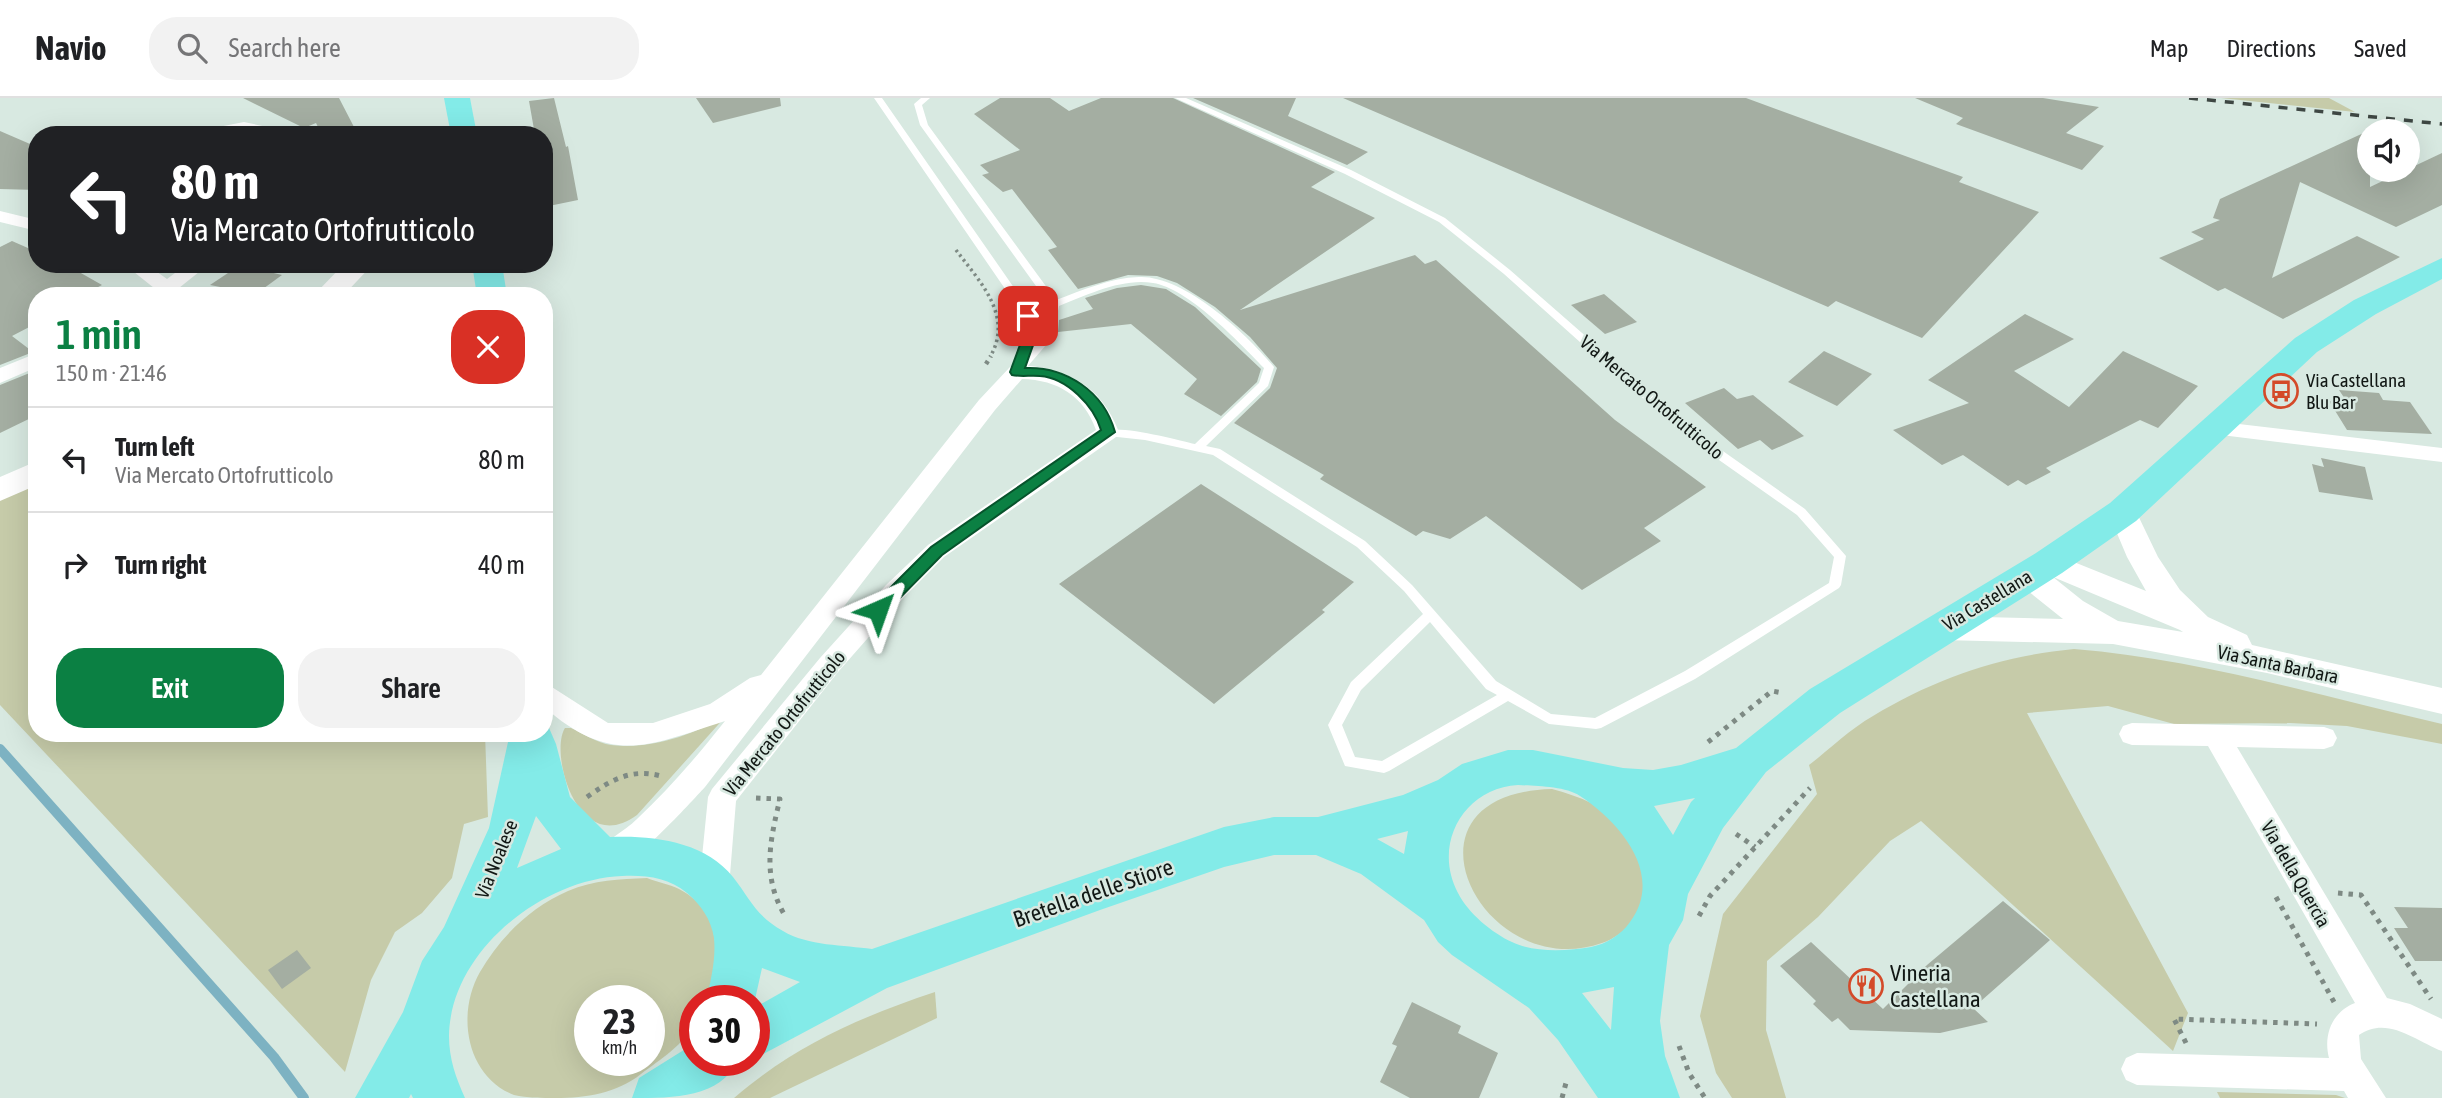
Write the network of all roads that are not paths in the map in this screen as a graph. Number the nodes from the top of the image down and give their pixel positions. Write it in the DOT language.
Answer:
graph roads {
  1 [pos="878,98"];
  2 [pos="926,98"];
  3 [pos="1179,98"];
  4 [pos="28,210"];
  5 [pos="6,217"];
  6 [pos="28,223"];
  7 [pos="2442,267"];
  8 [pos="142,273"];
  9 [pos="187,273"];
  10 [pos="351,273"];
  11 [pos="156,287"];
  12 [pos="168,287"];
  13 [pos="336,287"];
  14 [pos="1054,304"];
  15 [pos="28,363"];
  16 [pos="1017,372"];
  17 [pos="0,376"];
  18 [pos="2213,428"];
  19 [pos="1108,432"];
  20 [pos="1197,448"];
  21 [pos="2442,455"];
  22 [pos="28,476"];
  23 [pos="0,490"];
  24 [pos="2123,512"];
  25 [pos="2039,569"];
  26 [pos="1430,614"];
  27 [pos="2193,623"];
  28 [pos="1942,628"];
  29 [pos="2113,632"];
  30 [pos="2267,660"];
  31 [pos="777,673"];
  32 [pos="1508,695"];
  33 [pos="553,700"];
  34 [pos="2442,701"];
  35 [pos="2133,734"];
  36 [pos="2215,734"];
  37 [pos="2324,738"];
  38 [pos="530,742"];
  39 [pos="534,742"];
  40 [pos="1751,760"];
  41 [pos="1591,781"];
  42 [pos="1451,794"];
  43 [pos="1318,836"];
  44 [pos="607,857"];
  45 [pos="1667,889"];
  46 [pos="725,905"];
  47 [pos="1439,905"];
  48 [pos="462,941"];
  49 [pos="1646,943"];
  50 [pos="1506,963"];
  51 [pos="872,971"];
  52 [pos="736,985"];
  53 [pos="2378,1013"];
  54 [pos="2439,1021"];
  55 [pos="424,1022"];
  56 [pos="770,1026"];
  57 [pos="1580,1068"];
  58 [pos="2137,1069"];
  59 [pos="679,1075"];
  60 [pos="689,1076"];
  61 [pos="2361,1086"];
  62 [pos="656,1097"];
  63 [pos="381,1098"];
  64 [pos="439,1098"];
  65 [pos="1630,1098"];
  66 [pos="1654,1098"];
  1 -- 16 [label="lane"];
  2 -- 14 [label="lane"];
  3 -- 32 [label="lane, Via Mercato Ortofrutticolo"];
  4 -- 5 [label="street"];
  5 -- 6 [label="street"];
  7 -- 18 [label="main road, Via Castellana"];
  8 -- 11 [label="street"];
  9 -- 12 [label="street"];
  10 -- 13 [label="main road"];
  14 -- 16 [label="lane, Via Mercato Ortofrutticolo"];
  14 -- 20 [label="lane"];
  15 -- 17 [label="street"];
  16 -- 19 [label="street"];
  16 -- 31 [label="street, Via Mercato Ortofrutticolo"];
  18 -- 21 [label="street"];
  18 -- 24 [label="main road, Via Castellana"];
  19 -- 20 [label="lane, Via Mercato Ortofrutticolo"];
  19 -- 46 [label="street, Via Mercato Ortofrutticolo"];
  20 -- 26 [label="lane, Via Mercato Ortofrutticolo"];
  22 -- 23 [label="main road"];
  24 -- 25 [label="main road, Via Castellana"];
  24 -- 27 [label="street"];
  25 -- 27 [label="street"];
  25 -- 28 [label="main road, Via Castellana"];
  25 -- 29 [label="street, Via Santa Barbara"];
  26 -- 32 [label="lane, Via Mercato Ortofrutticolo"];
  26 -- 32 [label="lane"];
  27 -- 30 [label="street"];
  28 -- 29 [label="street, Via Santa Barbara"];
  28 -- 40 [label="main road, Via Castellana"];
  29 -- 30 [label="street, Via Santa Barbara"];
  30 -- 34 [label="street, Via Santa Barbara"];
  31 -- 33 [label="street, Via Mercato Ortofrutticolo"];
  31 -- 44 [label="street, Via Mercato Ortofrutticolo"];
  35 -- 36 [label="street"];
  36 -- 37 [label="street"];
  36 -- 53 [label="street, Via della Quercia"];
  38 -- 48 [label="main road, Via Noalese"];
  39 -- 44 [label="main road, Via Noalese"];
  40 -- 41 [label="main road, Via Castellana"];
  40 -- 45 [label="main road, Via Castellana"];
  41 -- 42 [label="main road, Via Castellana"];
  41 -- 45 [label="main road, Via Castellana"];
  42 -- 43 [label="main road, Bretella delle Stiore"];
  42 -- 47 [label="main road, Via Castellana"];
  43 -- 47 [label="main road, Bretella delle Stiore"];
  43 -- 51 [label="main road, Bretella delle Stiore"];
  44 -- 46 [label="main road, Via Noalese"];
  44 -- 48 [label="main road, Via Noalese"];
  45 -- 49 [label="main road, Via Castellana"];
  46 -- 51 [label="main road, Bretella delle Stiore"];
  46 -- 52 [label="main road"];
  47 -- 50 [label="main road, Via Castellana"];
  48 -- 55 [label="main road, Via Noalese"];
  49 -- 50 [label="main road, Via Castellana"];
  49 -- 66 [label="main road"];
  50 -- 57 [label="main road, Via Castellana"];
  51 -- 56 [label="main road, Bretella delle Stiore"];
  53 -- 54 [label="street"];
  53 -- 61 [label="street"];
  55 -- 63 [label="main road, Via Noalese"];
  55 -- 64 [label="main road, Via Noalese"];
  57 -- 65 [label="main road, Via Castellana"];
  58 -- 61 [label="street"];
  59 -- 62 [label="main road"];
  60 -- 62 [label="main road"];
}
